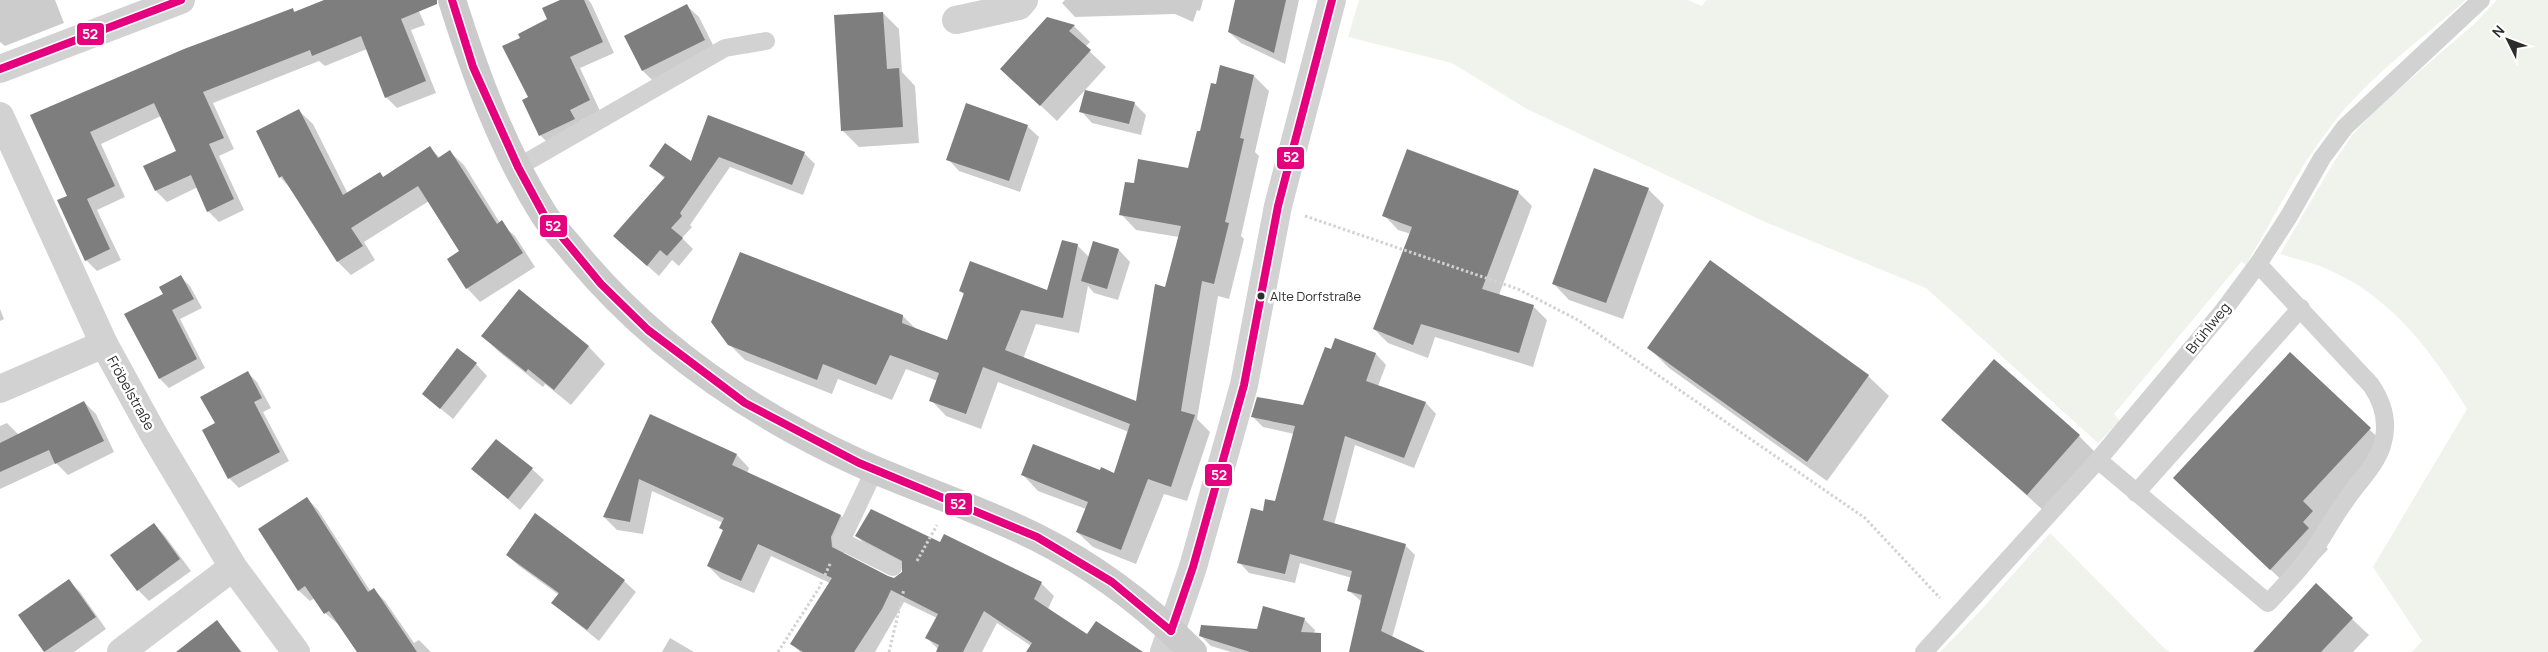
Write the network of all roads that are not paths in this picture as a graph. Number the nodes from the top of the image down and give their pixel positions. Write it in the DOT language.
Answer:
graph roads {
  1 [pos="181,0"];
  2 [pos="452,0"];
  3 [pos="1024,0"];
  4 [pos="1332,0"];
  5 [pos="2482,0"];
  6 [pos="956,20"];
  7 [pos="766,41"];
  8 [pos="0,69"];
  9 [pos="0,116"];
  10 [pos="518,167"];
  11 [pos="2258,264"];
  12 [pos="2301,308"];
  13 [pos="104,344"];
  14 [pos="0,389"];
  15 [pos="2098,460"];
  16 [pos="875,470"];
  17 [pos="2136,493"];
  18 [pos="233,567"];
  19 [pos="893,567"];
  20 [pos="1168,641"];
  21 [pos="122,652"];
  22 [pos="296,652"];
  23 [pos="1193,652"];
  24 [pos="1924,652"];
  1 -- 8 [label="street"];
  2 -- 10 [label="main road"];
  3 -- 6 [label="street"];
  4 -- 20 [label="street"];
  5 -- 11 [label="lane, Brühlweg"];
  7 -- 10 [label="lane"];
  9 -- 13 [label="street, Fröbelstraße"];
  10 -- 16 [label="main road"];
  11 -- 12 [label="lane"];
  11 -- 15 [label="lane, Brühlweg"];
  12 -- 17 [label="lane"];
  12 -- 17 [label="lane"];
  13 -- 14 [label="street"];
  13 -- 18 [label="street, Fröbelstraße"];
  15 -- 17 [label="lane"];
  15 -- 24 [label="lane, Brühlweg"];
  16 -- 19 [label="lane"];
  16 -- 20 [label="main road"];
  18 -- 21 [label="street"];
  18 -- 22 [label="street, Fröbelstraße"];
  20 -- 23 [label="main road"];
}
